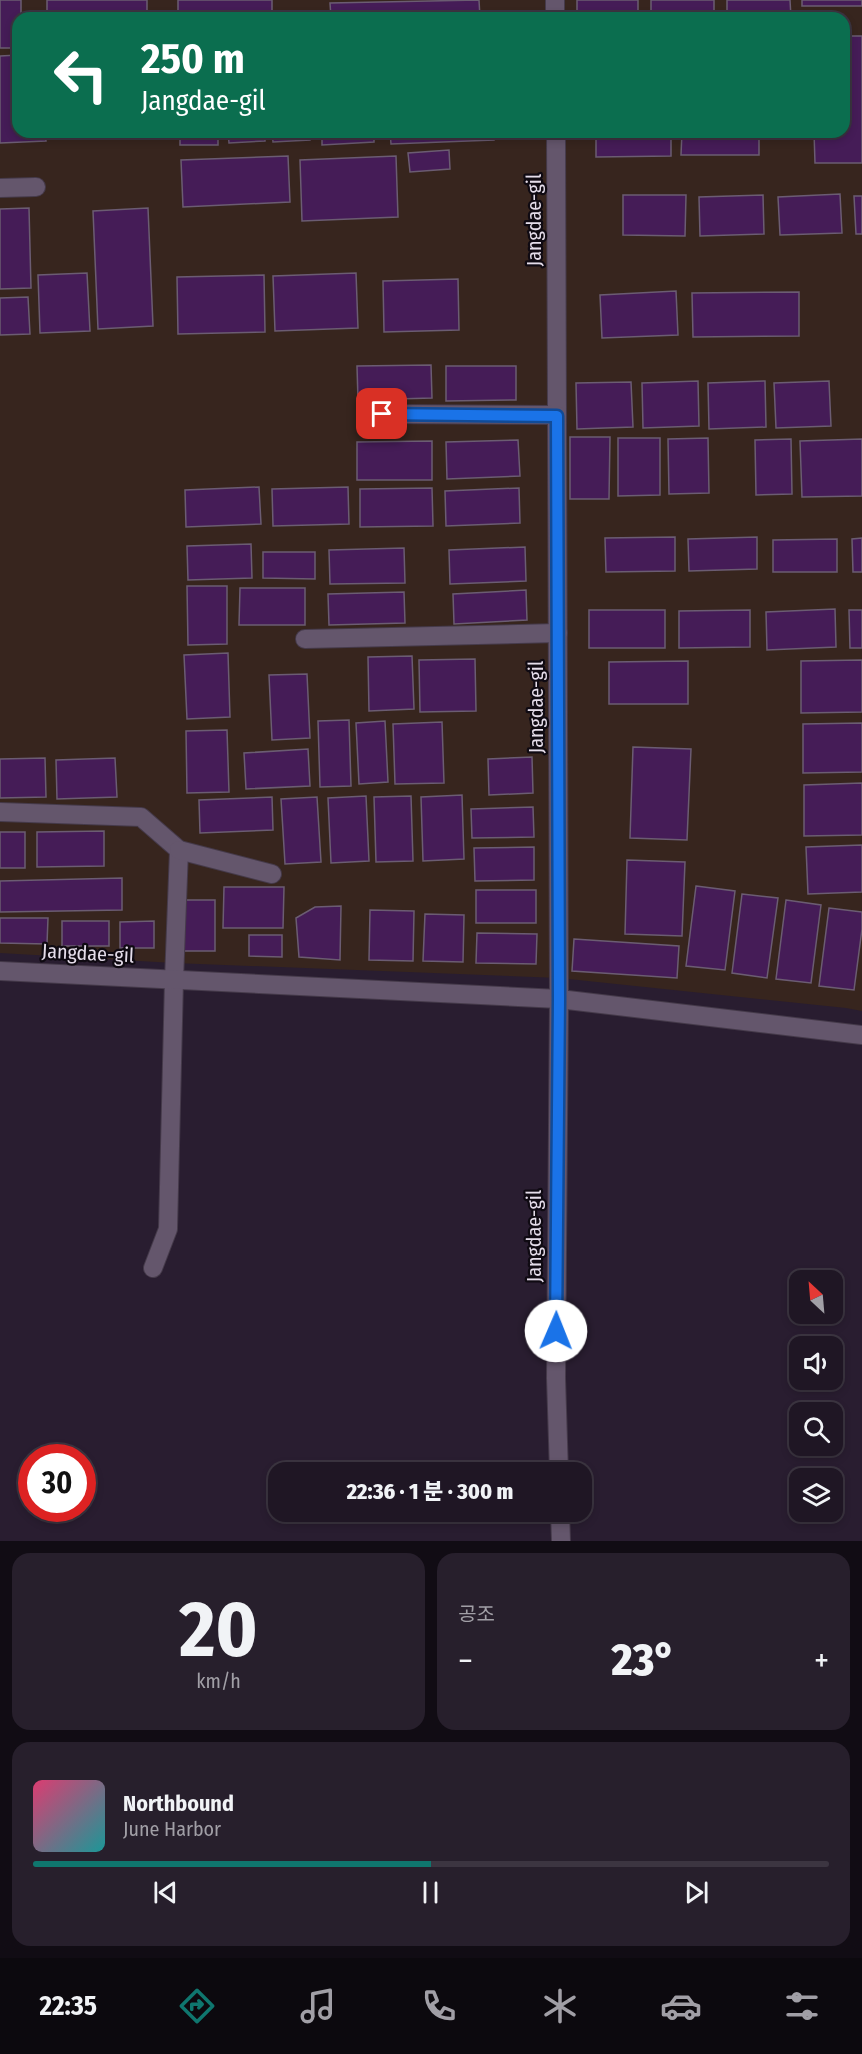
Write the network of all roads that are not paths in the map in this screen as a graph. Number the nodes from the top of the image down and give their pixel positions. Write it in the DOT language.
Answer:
graph roads {
  1 [pos="556,138"];
  2 [pos="36,187"];
  3 [pos="0,188"];
  4 [pos="382,414"];
  5 [pos="557,416"];
  6 [pos="558,633"];
  7 [pos="305,639"];
  8 [pos="0,812"];
  9 [pos="179,850"];
  10 [pos="272,874"];
  11 [pos="0,971"];
  12 [pos="174,980"];
  13 [pos="559,999"];
  14 [pos="862,1035"];
  15 [pos="153,1268"];
  16 [pos="559,1462"];
  17 [pos="560,1522"];
  18 [pos="561,1541"];
  1 -- 5 [label="street, Jangdae-gil"];
  2 -- 3 [label="street"];
  4 -- 5 [label="street"];
  5 -- 6 [label="street, Jangdae-gil"];
  6 -- 7 [label="street"];
  6 -- 13 [label="street, Jangdae-gil"];
  8 -- 9 [label="street"];
  9 -- 10 [label="street"];
  9 -- 12 [label="street"];
  11 -- 12 [label="street, Jangdae-gil"];
  12 -- 13 [label="street, Jangdae-gil"];
  12 -- 15 [label="street"];
  13 -- 14 [label="street, Jangdae-gil"];
  13 -- 16 [label="street, Jangdae-gil"];
  17 -- 18 [label="street"];
}
